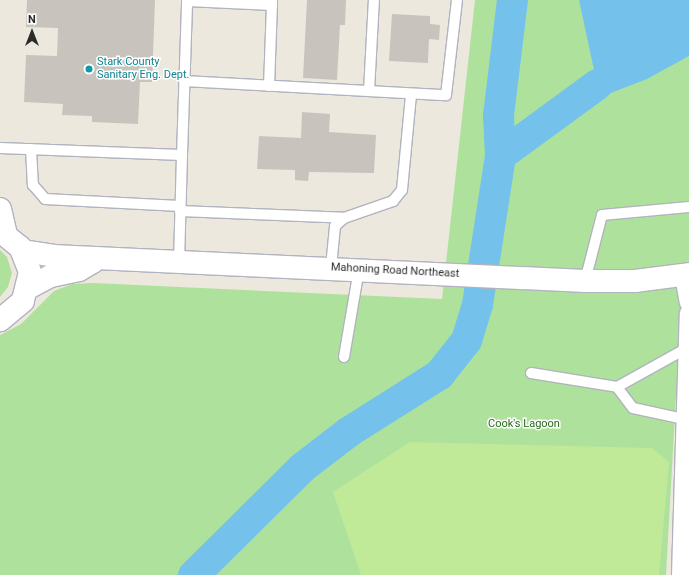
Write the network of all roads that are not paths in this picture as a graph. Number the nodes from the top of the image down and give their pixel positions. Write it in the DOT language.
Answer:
graph roads {
  1 [pos="374,0"];
  2 [pos="457,0"];
  3 [pos="187,1"];
  4 [pos="272,3"];
  5 [pos="184,81"];
  6 [pos="269,86"];
  7 [pos="369,91"];
  8 [pos="411,94"];
  9 [pos="0,148"];
  10 [pos="31,149"];
  11 [pos="182,155"];
  12 [pos="689,207"];
  13 [pos="180,208"];
  14 [pos="0,209"];
  15 [pos="344,218"];
  16 [pos="3,233"];
  17 [pos="23,251"];
  18 [pos="101,258"];
  19 [pos="179,260"];
  20 [pos="330,267"];
  21 [pos="359,269"];
  22 [pos="686,275"];
  23 [pos="585,281"];
  24 [pos="28,288"];
  25 [pos="689,302"];
  26 [pos="689,313"];
  27 [pos="0,320"];
  28 [pos="688,347"];
  29 [pos="344,357"];
  30 [pos="531,373"];
  31 [pos="617,387"];
  32 [pos="688,420"];
  33 [pos="688,472"];
  34 [pos="684,569"];
  1 -- 7 [label="lane"];
  2 -- 8 [label="lane"];
  3 -- 4 [label="lane"];
  3 -- 5 [label="lane"];
  4 -- 6 [label="lane"];
  5 -- 6 [label="lane"];
  5 -- 11 [label="lane"];
  6 -- 7 [label="lane"];
  7 -- 8 [label="lane"];
  8 -- 15 [label="lane"];
  9 -- 10 [label="lane"];
  10 -- 11 [label="lane"];
  10 -- 13 [label="lane"];
  11 -- 13 [label="lane"];
  12 -- 23 [label="lane"];
  13 -- 15 [label="lane"];
  13 -- 19 [label="lane"];
  14 -- 16 [label="main road"];
  15 -- 20 [label="lane"];
  16 -- 17 [label="main road"];
  17 -- 18 [label="main road, Mahoning Road Northeast"];
  17 -- 24 [label="main road"];
  18 -- 19 [label="main road, Mahoning Road Northeast"];
  18 -- 24 [label="main road"];
  19 -- 20 [label="main road, Mahoning Road Northeast"];
  20 -- 21 [label="main road, Mahoning Road Northeast"];
  21 -- 23 [label="main road, Mahoning Road Northeast"];
  21 -- 29 [label="lane"];
  22 -- 23 [label="main road, Mahoning Road Northeast"];
  22 -- 25 [label="street"];
  24 -- 27 [label="main road"];
  26 -- 28 [label="street"];
  28 -- 31 [label="lane"];
  28 -- 32 [label="street"];
  30 -- 31 [label="lane"];
  31 -- 32 [label="lane"];
  32 -- 33 [label="street"];
  33 -- 34 [label="street"];
}
